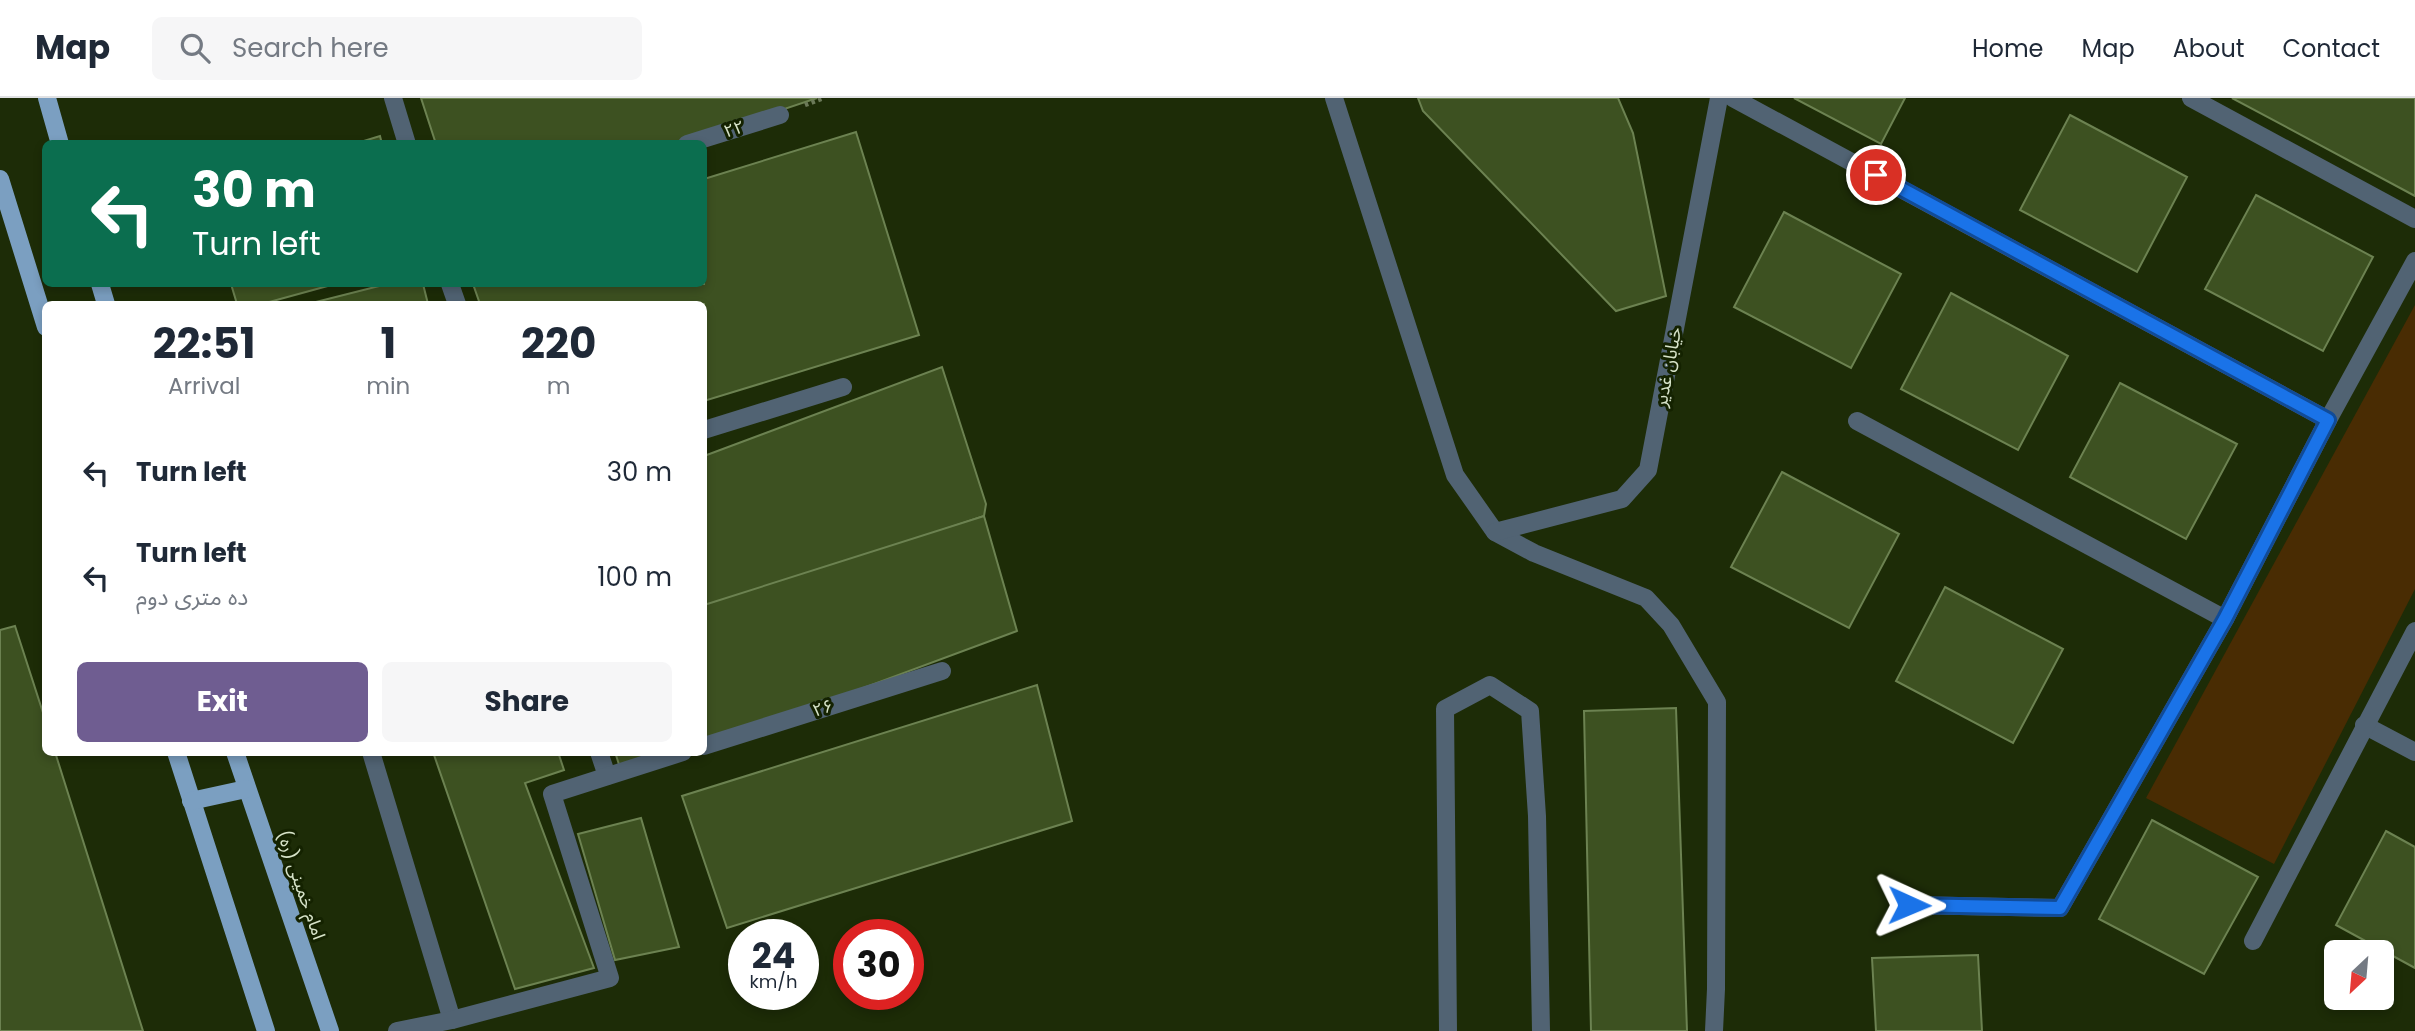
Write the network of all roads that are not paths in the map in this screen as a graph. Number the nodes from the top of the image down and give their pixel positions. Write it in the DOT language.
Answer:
graph roads {
  1 [pos="47,98"];
  2 [pos="393,98"];
  3 [pos="1334,98"];
  4 [pos="1719,98"];
  5 [pos="1734,98"];
  6 [pos="2191,98"];
  7 [pos="780,115"];
  8 [pos="59,140"];
  9 [pos="406,140"];
  10 [pos="700,140"];
  11 [pos="0,178"];
  12 [pos="2415,219"];
  13 [pos="2415,261"];
  14 [pos="42,314"];
  15 [pos="843,387"];
  16 [pos="2328,420"];
  17 [pos="1857,421"];
  18 [pos="707,429"];
  19 [pos="1496,531"];
  20 [pos="2225,619"];
  21 [pos="2415,631"];
  22 [pos="942,671"];
  23 [pos="2364,725"];
  24 [pos="707,745"];
  25 [pos="2415,752"];
  26 [pos="177,756"];
  27 [pos="236,756"];
  28 [pos="372,756"];
  29 [pos="600,756"];
  30 [pos="670,756"];
  31 [pos="607,776"];
  32 [pos="246,789"];
  33 [pos="191,801"];
  34 [pos="1909,905"];
  35 [pos="2253,941"];
  36 [pos="452,1020"];
  37 [pos="266,1031"];
  38 [pos="330,1031"];
  39 [pos="397,1031"];
  40 [pos="1448,1031"];
  41 [pos="1541,1031"];
  42 [pos="1714,1031"];
  1 -- 8 [label="main road"];
  2 -- 9 [label="street"];
  3 -- 19 [label="street"];
  4 -- 19 [label="street, خیابان غدیر"];
  5 -- 16 [label="street"];
  6 -- 12 [label="street"];
  7 -- 10 [label="street, ۲۲"];
  11 -- 14 [label="main road"];
  13 -- 16 [label="street"];
  15 -- 18 [label="street"];
  16 -- 20 [label="street"];
  17 -- 20 [label="street"];
  19 -- 42 [label="street"];
  20 -- 34 [label="street"];
  21 -- 23 [label="street"];
  22 -- 24 [label="street, ۲۶"];
  23 -- 25 [label="street"];
  23 -- 35 [label="street"];
  26 -- 33 [label="main road"];
  27 -- 32 [label="main road, امام خمینی (ره)"];
  28 -- 36 [label="street"];
  29 -- 31 [label="street"];
  30 -- 31 [label="street"];
  31 -- 36 [label="street"];
  32 -- 33 [label="main road"];
  32 -- 38 [label="main road, امام خمینی (ره)"];
  33 -- 37 [label="main road"];
  36 -- 39 [label="street"];
  40 -- 41 [label="street"];
}
